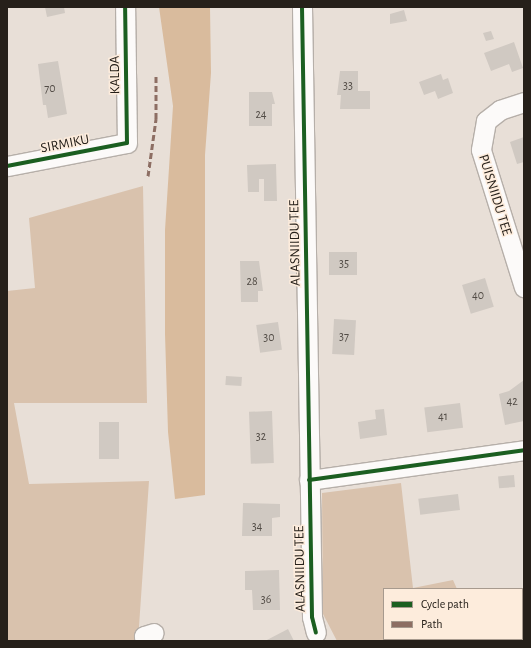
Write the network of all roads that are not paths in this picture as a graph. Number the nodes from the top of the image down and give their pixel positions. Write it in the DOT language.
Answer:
graph roads {
  1 [pos="125,7"];
  2 [pos="302,7"];
  3 [pos="524,102"];
  4 [pos="127,144"];
  5 [pos="7,166"];
  6 [pos="524,287"];
  7 [pos="524,450"];
  8 [pos="309,480"];
  9 [pos="316,634"];
  1 -- 4 [label="street, KALDA"];
  2 -- 8 [label="street, ALASNIIDU TEE"];
  3 -- 6 [label="street, PUISNIIDU TEE"];
  4 -- 5 [label="street, SIRMIKU"];
  7 -- 8 [label="street"];
  8 -- 9 [label="street, ALASNIIDU TEE"];
}
